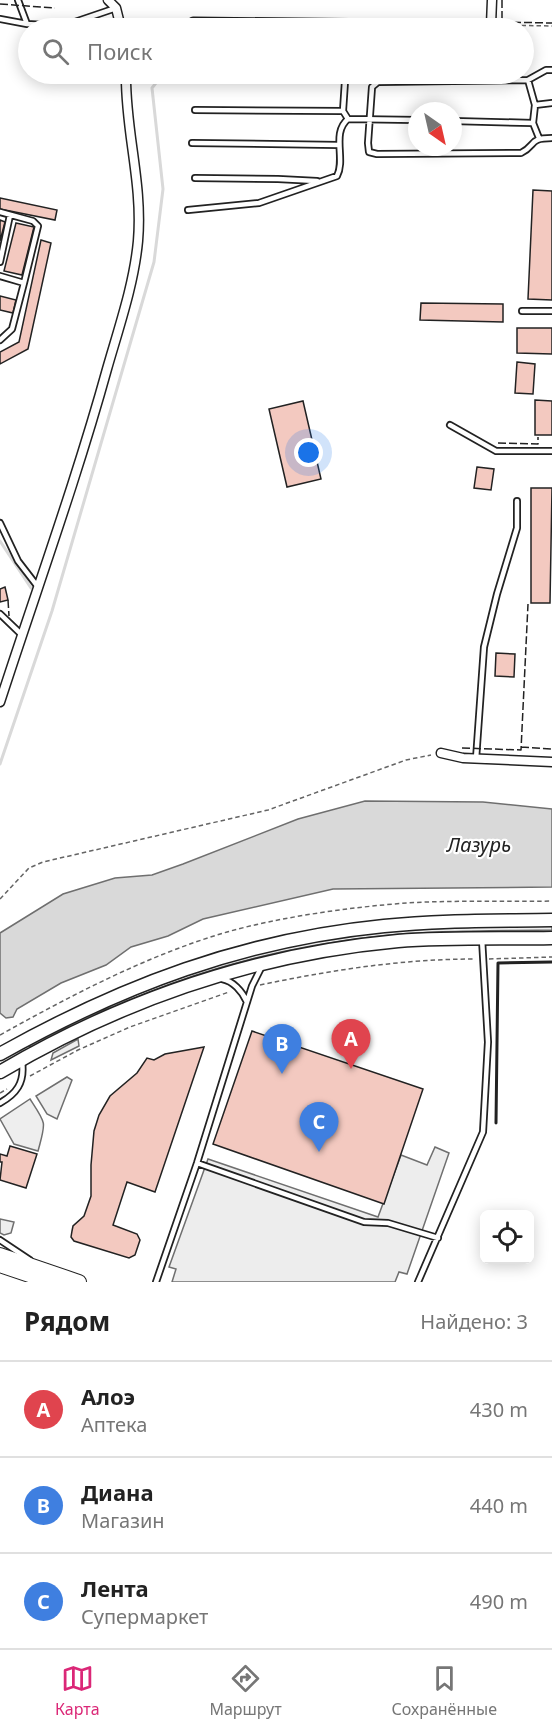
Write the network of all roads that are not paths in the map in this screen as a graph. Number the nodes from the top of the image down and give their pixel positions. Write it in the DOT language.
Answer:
graph roads {
  1 [pos="18,0"];
  2 [pos="108,0"];
  3 [pos="492,0"];
  4 [pos="116,8"];
  5 [pos="25,18"];
  6 [pos="87,18"];
  7 [pos="118,18"];
  8 [pos="491,18"];
  9 [pos="0,19"];
  10 [pos="18,22"];
  11 [pos="552,70"];
  12 [pos="534,77"];
  13 [pos="126,84"];
  14 [pos="345,84"];
  15 [pos="376,84"];
  16 [pos="529,84"];
  17 [pos="552,103"];
  18 [pos="535,105"];
  19 [pos="195,110"];
  20 [pos="343,111"];
  21 [pos="348,119"];
  22 [pos="370,120"];
  23 [pos="408,120"];
  24 [pos="462,121"];
  25 [pos="533,123"];
  26 [pos="539,138"];
  27 [pos="552,138"];
  28 [pos="192,143"];
  29 [pos="339,145"];
  30 [pos="195,178"];
  31 [pos="320,182"];
  32 [pos="188,210"];
  33 [pos="0,212"];
  34 [pos="10,215"];
  35 [pos="0,262"];
  36 [pos="0,276"];
  37 [pos="24,283"];
  38 [pos="522,311"];
  39 [pos="552,311"];
  40 [pos="0,340"];
  41 [pos="450,425"];
  42 [pos="552,451"];
  43 [pos="517,501"];
  44 [pos="0,523"];
  45 [pos="39,589"];
  46 [pos="0,614"];
  47 [pos="22,635"];
  48 [pos="0,702"];
  49 [pos="441,753"];
  50 [pos="476,759"];
  51 [pos="552,762"];
  52 [pos="552,920"];
  53 [pos="552,938"];
  54 [pos="482,939"];
  55 [pos="263,963"];
  56 [pos="213,976"];
  57 [pos="246,1004"];
  58 [pos="25,1035"];
  59 [pos="0,1054"];
  60 [pos="26,1057"];
  61 [pos="3,1070"];
  62 [pos="0,1104"];
  63 [pos="197,1163"];
  64 [pos="438,1238"];
  65 [pos="0,1240"];
  66 [pos="0,1255"];
  67 [pos="0,1265"];
  68 [pos="41,1269"];
  69 [pos="419,1281"];
  70 [pos="50,1282"];
  71 [pos="80,1282"];
  72 [pos="156,1282"];
  73 [pos="426,1282"];
  1 -- 5 [label="lane"];
  2 -- 4 [label="street"];
  3 -- 8 [label="street"];
  4 -- 6 [label="lane"];
  4 -- 7 [label="street"];
  9 -- 10 [label="lane"];
  11 -- 12 [label="lane"];
  13 -- 45 [label="street"];
  14 -- 20 [label="lane"];
  15 -- 22 [label="lane"];
  16 -- 18 [label="lane"];
  17 -- 18 [label="lane"];
  18 -- 25 [label="lane"];
  19 -- 20 [label="lane"];
  20 -- 21 [label="lane"];
  21 -- 22 [label="lane"];
  21 -- 29 [label="lane"];
  22 -- 23 [label="lane"];
  22 -- 26 [label="lane"];
  24 -- 25 [label="lane"];
  25 -- 26 [label="lane"];
  26 -- 27 [label="lane"];
  28 -- 29 [label="lane"];
  29 -- 31 [label="lane"];
  30 -- 31 [label="lane"];
  31 -- 32 [label="lane"];
  33 -- 34 [label="lane"];
  34 -- 35 [label="lane"];
  34 -- 37 [label="lane"];
  36 -- 37 [label="lane"];
  37 -- 40 [label="lane"];
  38 -- 39 [label="lane"];
  41 -- 42 [label="lane"];
  43 -- 50 [label="lane"];
  44 -- 45 [label="lane"];
  45 -- 47 [label="street"];
  46 -- 47 [label="lane"];
  47 -- 48 [label="street"];
  49 -- 50 [label="street"];
  50 -- 51 [label="street"];
  52 -- 58 [label="main road"];
  53 -- 54 [label="main road"];
  54 -- 55 [label="main road"];
  54 -- 64 [label="lane"];
  55 -- 56 [label="main road"];
  55 -- 57 [label="lane"];
  56 -- 57 [label="lane"];
  56 -- 60 [label="main road"];
  57 -- 63 [label="lane"];
  58 -- 59 [label="main road"];
  58 -- 60 [label="main road"];
  59 -- 61 [label="main road"];
  60 -- 61 [label="main road"];
  60 -- 62 [label="lane"];
  63 -- 64 [label="lane"];
  63 -- 72 [label="lane"];
  64 -- 69 [label="lane"];
  65 -- 68 [label="lane"];
  66 -- 68 [label="main road"];
  67 -- 70 [label="main road"];
  68 -- 71 [label="main road"];
  69 -- 73 [label="lane"];
}
